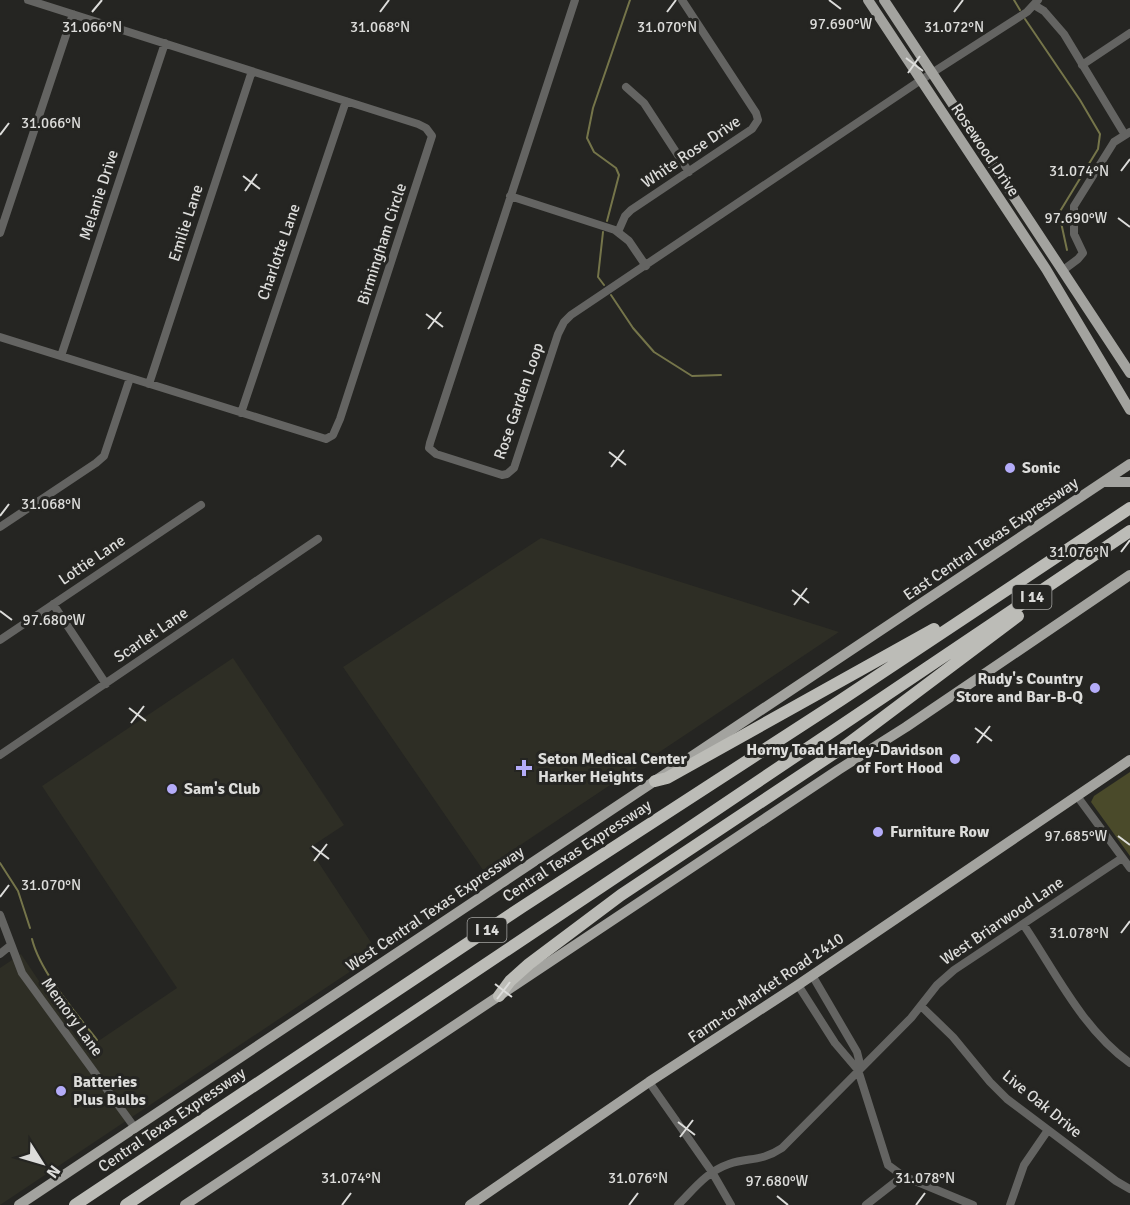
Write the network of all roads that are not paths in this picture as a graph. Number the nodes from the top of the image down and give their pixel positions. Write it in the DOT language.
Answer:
graph roads {
  1 [pos="28,0"];
  2 [pos="574,0"];
  3 [pos="682,0"];
  4 [pos="868,0"];
  5 [pos="884,0"];
  6 [pos="1036,2"];
  7 [pos="73,14"];
  8 [pos="1130,33"];
  9 [pos="165,43"];
  10 [pos="1082,65"];
  11 [pos="252,71"];
  12 [pos="932,73"];
  13 [pos="921,80"];
  14 [pos="626,87"];
  15 [pos="346,101"];
  16 [pos="1127,133"];
  17 [pos="689,172"];
  18 [pos="510,196"];
  19 [pos="618,232"];
  20 [pos="0,233"];
  21 [pos="646,266"];
  22 [pos="1062,271"];
  23 [pos="0,337"];
  24 [pos="61,356"];
  25 [pos="1130,373"];
  26 [pos="130,378"];
  27 [pos="149,384"];
  28 [pos="1130,410"];
  29 [pos="241,413"];
  30 [pos="1130,457"];
  31 [pos="1130,464"];
  32 [pos="1120,471"];
  33 [pos="1103,482"];
  34 [pos="1130,482"];
  35 [pos="201,505"];
  36 [pos="1125,512"];
  37 [pos="0,527"];
  38 [pos="1130,531"];
  39 [pos="318,539"];
  40 [pos="1130,575"];
  41 [pos="1039,593"];
  42 [pos="53,604"];
  43 [pos="958,621"];
  44 [pos="868,638"];
  45 [pos="0,640"];
  46 [pos="106,684"];
  47 [pos="0,754"];
  48 [pos="1130,760"];
  49 [pos="655,781"];
  50 [pos="1077,796"];
  51 [pos="1122,858"];
  52 [pos="1130,868"];
  53 [pos="0,915"];
  54 [pos="1023,924"];
  55 [pos="11,945"];
  56 [pos="0,954"];
  57 [pos="812,975"];
  58 [pos="798,985"];
  59 [pos="500,996"];
  60 [pos="921,1006"];
  61 [pos="1130,1063"];
  62 [pos="858,1070"];
  63 [pos="649,1082"];
  64 [pos="135,1128"];
  65 [pos="1048,1130"];
  66 [pos="712,1172"];
  67 [pos="903,1176"];
  68 [pos="1130,1188"];
  69 [pos="478,1203"];
  70 [pos="19,1205"];
  71 [pos="75,1205"];
  72 [pos="126,1205"];
  73 [pos="185,1205"];
  74 [pos="678,1205"];
  75 [pos="731,1205"];
  76 [pos="866,1205"];
  77 [pos="973,1205"];
  78 [pos="1010,1205"];
  1 -- 7 [label="street, Birmingham Circle"];
  2 -- 18 [label="street, Rose Garden Loop"];
  3 -- 17 [label="street, White Rose Drive"];
  4 -- 13 [label="main road, Rosewood Drive"];
  5 -- 12 [label="main road, Rosewood Drive"];
  6 -- 10 [label="street"];
  6 -- 12 [label="street, Rose Garden Loop"];
  7 -- 9 [label="street, Birmingham Circle"];
  7 -- 20 [label="street"];
  8 -- 10 [label="street"];
  9 -- 11 [label="street, Birmingham Circle"];
  9 -- 24 [label="street, Melanie Drive"];
  10 -- 16 [label="street"];
  11 -- 15 [label="street, Birmingham Circle"];
  11 -- 27 [label="street, Emilie Lane"];
  12 -- 13 [label="street, Rose Garden Loop"];
  12 -- 22 [label="main road, Rosewood Drive"];
  13 -- 21 [label="street, Rose Garden Loop"];
  13 -- 28 [label="main road, Rosewood Drive"];
  14 -- 17 [label="street"];
  15 -- 29 [label="street, Charlotte Lane"];
  15 -- 29 [label="street, Birmingham Circle"];
  16 -- 22 [label="street"];
  17 -- 19 [label="street, White Rose Drive"];
  18 -- 19 [label="street"];
  18 -- 21 [label="street, Rose Garden Loop"];
  19 -- 21 [label="street"];
  22 -- 25 [label="main road, Rosewood Drive"];
  23 -- 24 [label="street, Birmingham Circle"];
  24 -- 26 [label="street, Birmingham Circle"];
  26 -- 27 [label="street, Birmingham Circle"];
  26 -- 37 [label="street"];
  27 -- 29 [label="street, Birmingham Circle"];
  30 -- 32 [label="main road"];
  31 -- 32 [label="main road, East Central Texas Expressway"];
  32 -- 33 [label="main road, East Central Texas Expressway"];
  33 -- 34 [label="main road"];
  33 -- 44 [label="main road, East Central Texas Expressway"];
  35 -- 42 [label="street, Lottie Lane"];
  36 -- 43 [label="highway, Central Texas Expressway / I 14"];
  38 -- 41 [label="highway, I 14"];
  39 -- 46 [label="street, Scarlet Lane"];
  40 -- 59 [label="main road"];
  41 -- 59 [label="highway"];
  41 -- 72 [label="highway, I 14"];
  42 -- 45 [label="street, Lottie Lane"];
  42 -- 46 [label="street"];
  43 -- 49 [label="highway"];
  43 -- 71 [label="highway, Central Texas Expressway / I 14"];
  44 -- 49 [label="main road, West Central Texas Expressway"];
  46 -- 47 [label="street, Scarlet Lane"];
  48 -- 50 [label="main road, Farm-to-Market Road 2410"];
  49 -- 64 [label="main road, West Central Texas Expressway"];
  50 -- 51 [label="street"];
  50 -- 57 [label="main road, Farm-to-Market Road 2410"];
  51 -- 52 [label="street"];
  51 -- 54 [label="street, West Briarwood Lane"];
  53 -- 55 [label="street, Memory Lane"];
  54 -- 60 [label="street, West Briarwood Lane"];
  54 -- 61 [label="street"];
  55 -- 56 [label="street"];
  55 -- 64 [label="street, Memory Lane"];
  57 -- 58 [label="main road, Farm-to-Market Road 2410"];
  57 -- 62 [label="street"];
  58 -- 62 [label="street"];
  58 -- 63 [label="main road, Farm-to-Market Road 2410"];
  59 -- 73 [label="main road"];
  60 -- 62 [label="street, West Briarwood Lane"];
  60 -- 65 [label="street, Live Oak Drive"];
  62 -- 66 [label="street, West Briarwood Lane"];
  62 -- 67 [label="street"];
  63 -- 66 [label="street"];
  63 -- 69 [label="main road, Farm-to-Market Road 2410"];
  64 -- 70 [label="main road, West Central Texas Expressway"];
  65 -- 68 [label="street, Live Oak Drive"];
  65 -- 78 [label="street"];
  66 -- 74 [label="street"];
  66 -- 75 [label="street"];
  67 -- 76 [label="street"];
  67 -- 77 [label="street"];
}
